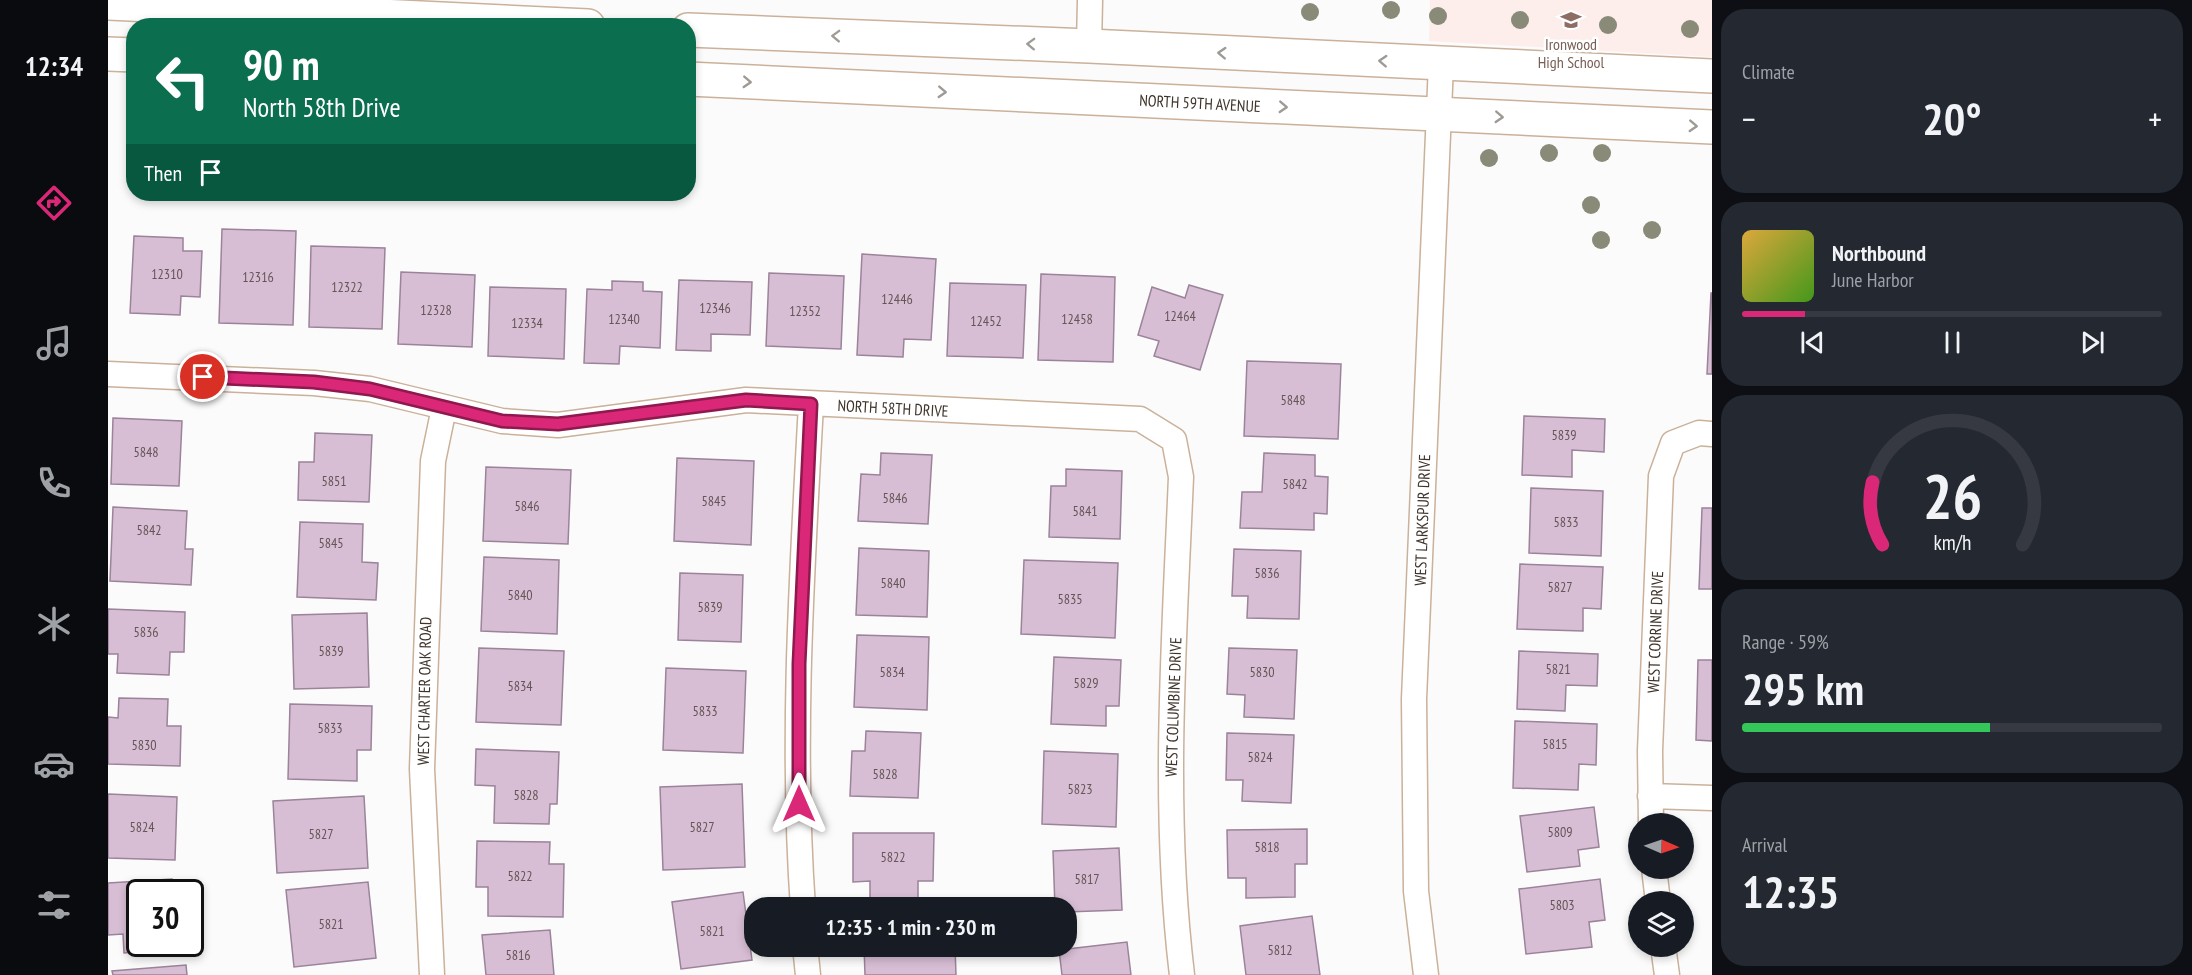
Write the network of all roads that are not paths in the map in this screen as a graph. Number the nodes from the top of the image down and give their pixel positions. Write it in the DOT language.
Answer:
graph roads {
  1 [pos="1090,0"];
  2 [pos="108,3"];
  3 [pos="421,18"];
  4 [pos="696,30"];
  5 [pos="1089,46"];
  6 [pos="108,54"];
  7 [pos="126,55"];
  8 [pos="1442,64"];
  9 [pos="1712,76"];
  10 [pos="696,80"];
  11 [pos="1440,114"];
  12 [pos="1712,127"];
  13 [pos="108,374"];
  14 [pos="811,404"];
  15 [pos="444,408"];
  16 [pos="1712,434"];
  17 [pos="1174,440"];
  18 [pos="1650,796"];
  19 [pos="1712,798"];
  20 [pos="1651,813"];
  21 [pos="802,897"];
  22 [pos="806,957"];
  23 [pos="1665,957"];
  24 [pos="432,975"];
  25 [pos="808,975"];
  26 [pos="1182,975"];
  27 [pos="1426,975"];
  28 [pos="1667,975"];
  1 -- 5 [label="street"];
  2 -- 3 [label="main road"];
  5 -- 4 [label="main road, one-way"];
  8 -- 5 [label="main road, one-way"];
  6 -- 7 [label="main road"];
  8 -- 9 [label="main road"];
  8 -- 11 [label="street, WEST LARKSPUR DRIVE"];
  10 -- 11 [label="main road, NORTH 59TH AVENUE, one-way"];
  11 -- 12 [label="main road, NORTH 59TH AVENUE, one-way"];
  11 -- 27 [label="street, WEST LARKSPUR DRIVE"];
  13 -- 15 [label="street, NORTH 58TH DRIVE"];
  14 -- 15 [label="street, NORTH 58TH DRIVE"];
  14 -- 17 [label="street, NORTH 58TH DRIVE"];
  14 -- 21 [label="street"];
  15 -- 24 [label="street, WEST CHARTER OAK ROAD"];
  16 -- 18 [label="street, WEST CORRINE DRIVE"];
  17 -- 26 [label="street, WEST COLUMBINE DRIVE"];
  18 -- 19 [label="street"];
  18 -- 20 [label="street, WEST CORRINE DRIVE"];
  22 -- 25 [label="street"];
  23 -- 28 [label="street"];
}
